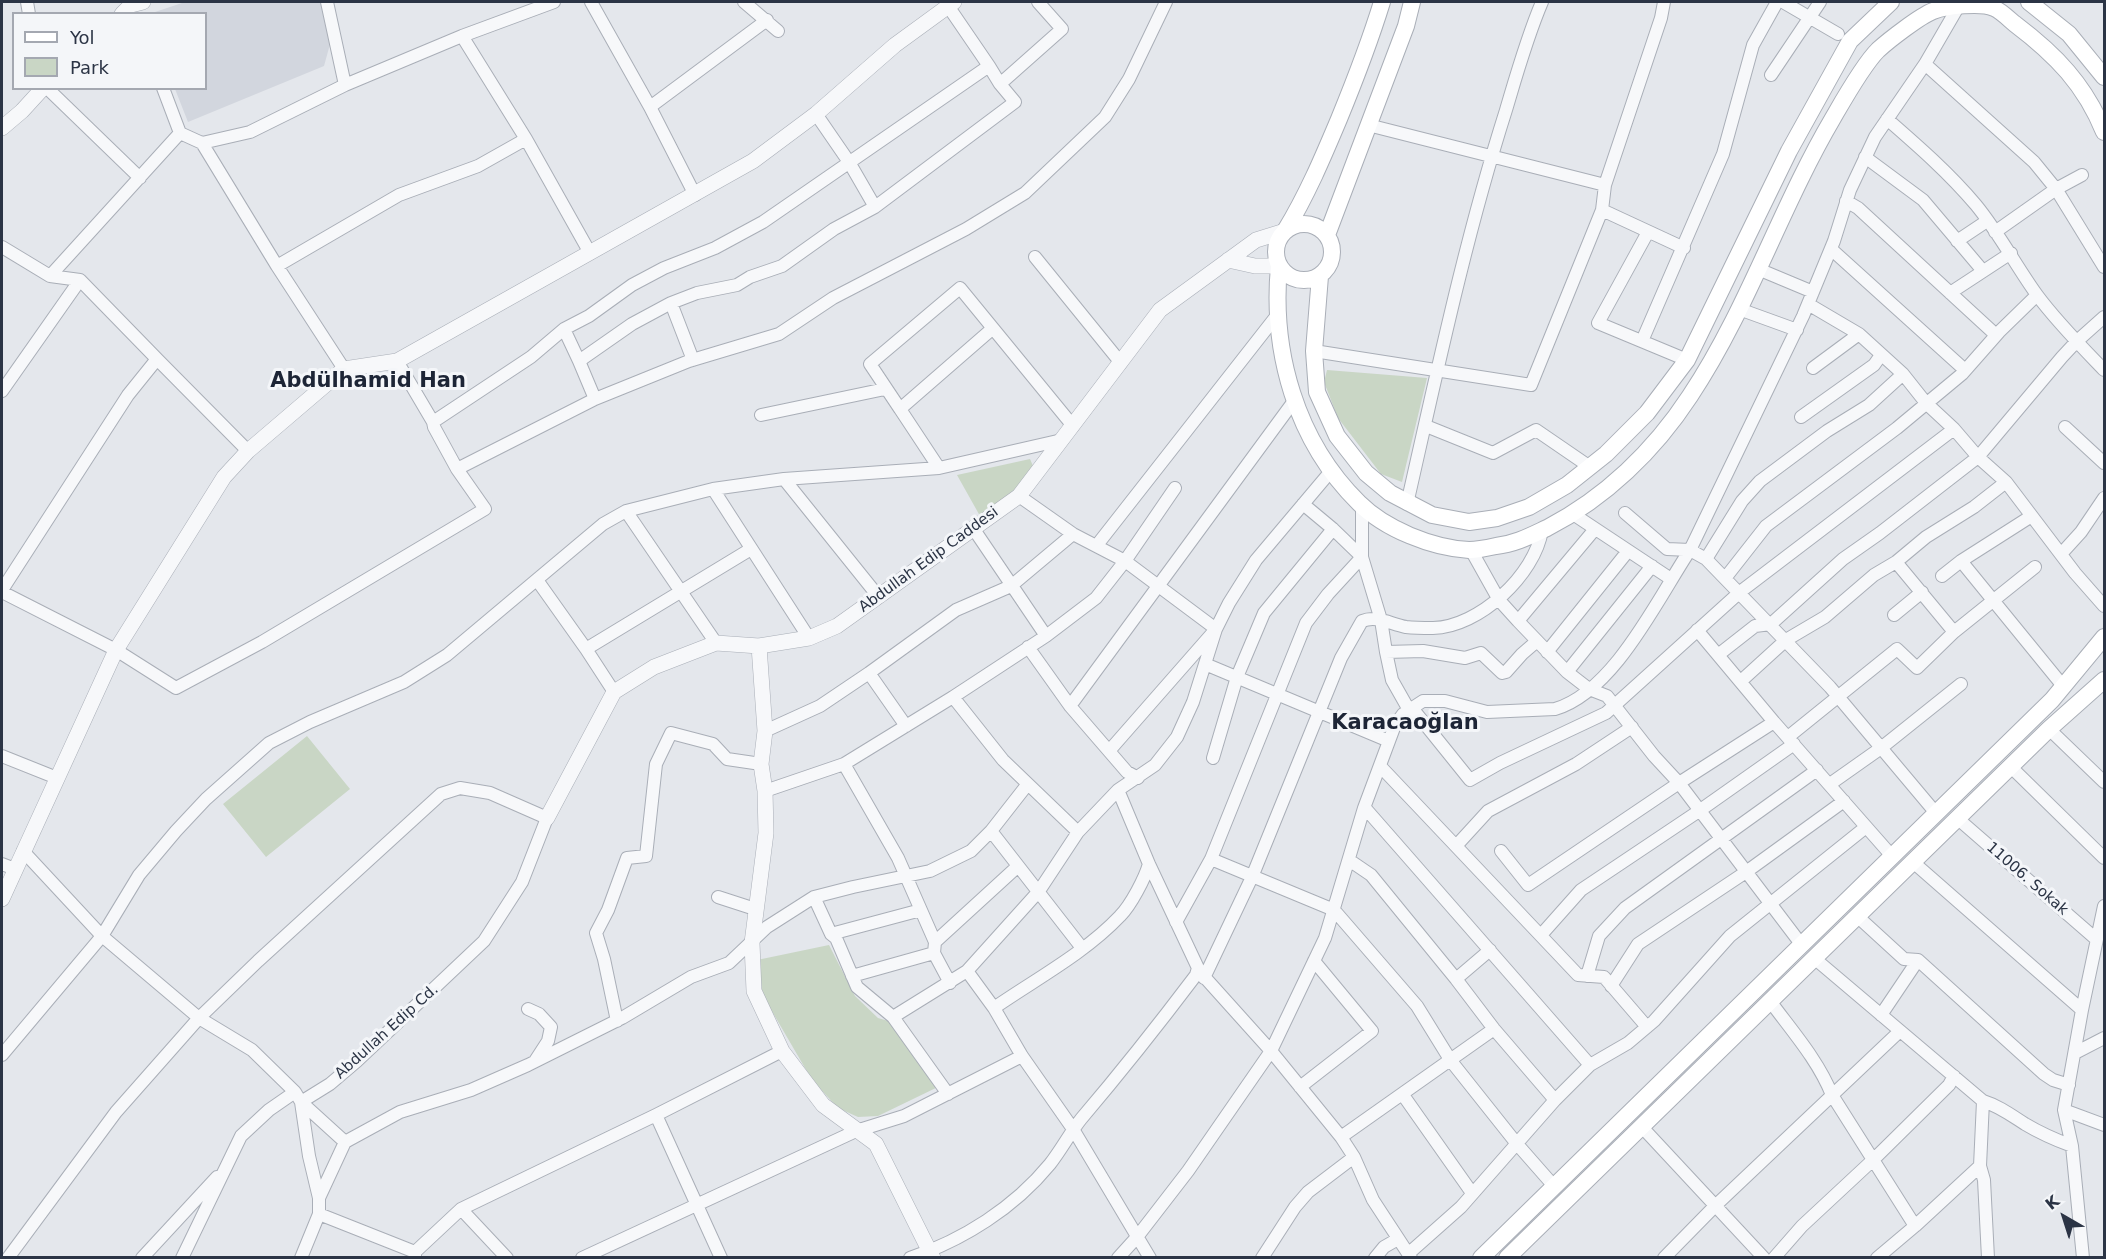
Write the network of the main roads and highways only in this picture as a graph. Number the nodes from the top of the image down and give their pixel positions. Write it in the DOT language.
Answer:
graph roads {
  1 [pos="1382,2"];
  2 [pos="1412,2"];
  3 [pos="1891,2"];
  4 [pos="2029,2"];
  5 [pos="1960,4"];
  6 [pos="1929,6"];
  7 [pos="2104,77"];
  8 [pos="2104,132"];
  9 [pos="1285,231"];
  10 [pos="1327,235"];
  11 [pos="1279,266"];
  12 [pos="1320,276"];
  13 [pos="2104,637"];
  14 [pos="2104,680"];
  15 [pos="1481,1257"];
  16 [pos="1507,1257"];
  1 -- 9 [label="main road"];
  2 -- 10 [label="main road"];
  3 -- 12 [label="main road"];
  4 -- 7 [label="main road"];
  5 -- 6 [label="main road"];
  5 -- 8 [label="main road"];
  6 -- 11 [label="main road"];
  9 -- 10 [label="main road"];
  9 -- 11 [label="main road"];
  10 -- 12 [label="main road"];
  11 -- 12 [label="main road"];
  13 -- 15 [label="main road"];
  14 -- 16 [label="main road"];
}
